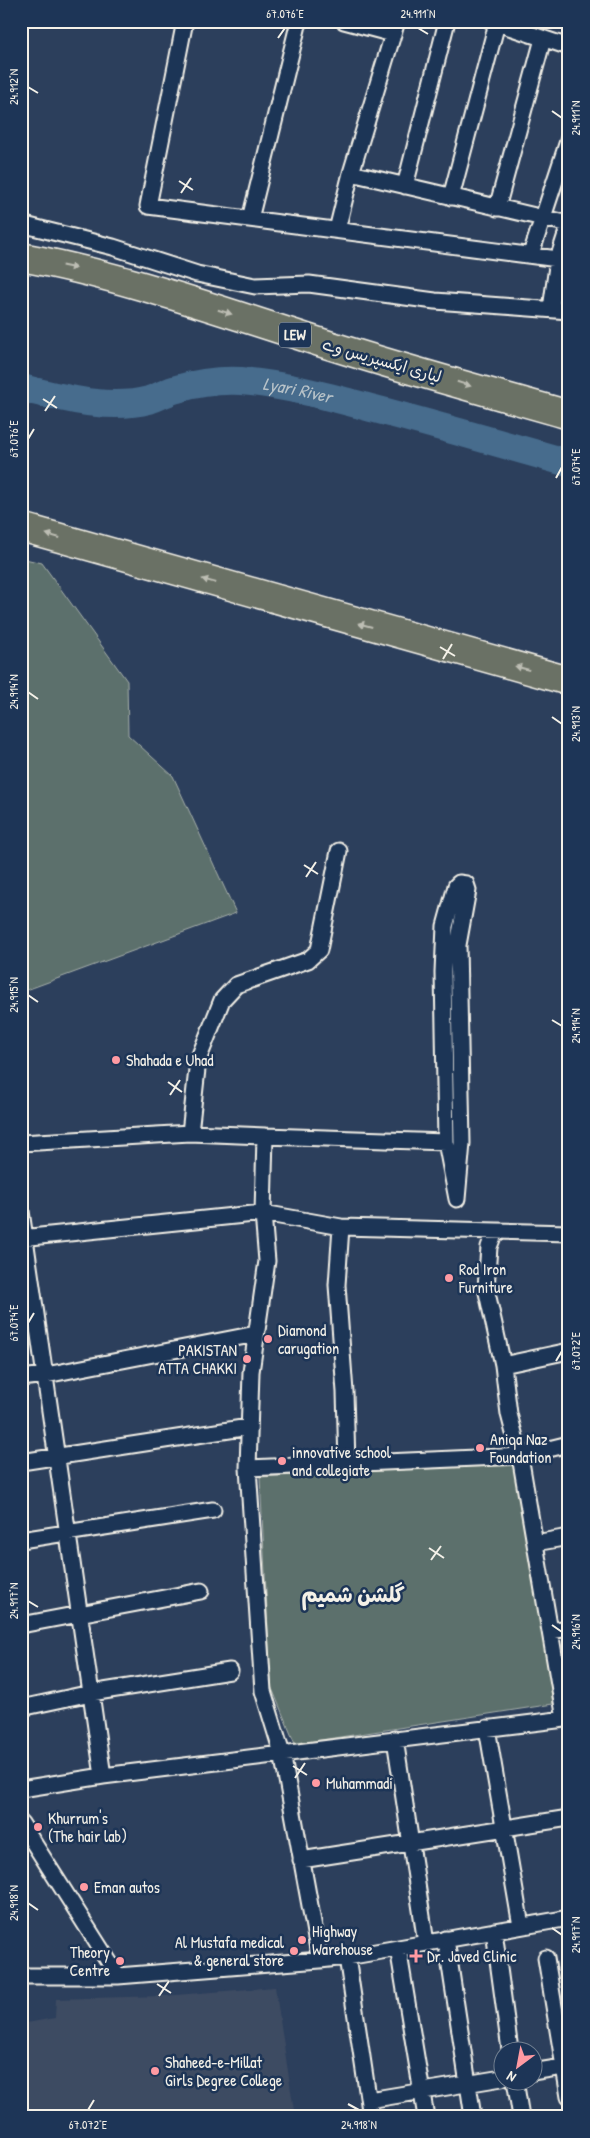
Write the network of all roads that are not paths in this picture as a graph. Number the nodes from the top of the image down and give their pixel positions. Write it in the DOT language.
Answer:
graph roads {
  1 [pos="185,21"];
  2 [pos="298,21"];
  3 [pos="344,21"];
  4 [pos="447,21"];
  5 [pos="494,22"];
  6 [pos="395,28"];
  7 [pos="543,38"];
  8 [pos="569,47"];
  9 [pos="569,138"];
  10 [pos="351,173"];
  11 [pos="404,186"];
  12 [pos="451,197"];
  13 [pos="497,208"];
  14 [pos="543,218"];
  15 [pos="250,219"];
  16 [pos="21,224"];
  17 [pos="569,224"];
  18 [pos="337,230"];
  19 [pos="531,254"];
  20 [pos="21,257"];
  21 [pos="558,259"];
  22 [pos="551,308"];
  23 [pos="569,311"];
  24 [pos="569,415"];
  25 [pos="21,527"];
  26 [pos="569,681"];
  27 [pos="339,851"];
  28 [pos="190,1133"];
  29 [pos="265,1136"];
  30 [pos="446,1142"];
  31 [pos="21,1143"];
  32 [pos="21,1211"];
  33 [pos="263,1213"];
  34 [pos="341,1227"];
  35 [pos="495,1231"];
  36 [pos="569,1233"];
  37 [pos="24,1238"];
  38 [pos="256,1334"];
  39 [pos="569,1351"];
  40 [pos="502,1365"];
  41 [pos="46,1375"];
  42 [pos="21,1378"];
  43 [pos="249,1427"];
  44 [pos="569,1444"];
  45 [pos="57,1456"];
  46 [pos="520,1456"];
  47 [pos="21,1462"];
  48 [pos="347,1464"];
  49 [pos="248,1468"];
  50 [pos="213,1510"];
  51 [pos="68,1533"];
  52 [pos="569,1537"];
  53 [pos="21,1540"];
  54 [pos="535,1543"];
  55 [pos="201,1591"];
  56 [pos="80,1614"];
  57 [pos="21,1625"];
  58 [pos="569,1628"];
  59 [pos="550,1631"];
  60 [pos="230,1671"];
  61 [pos="91,1693"];
  62 [pos="21,1708"];
  63 [pos="567,1718"];
  64 [pos="487,1728"];
  65 [pos="395,1740"];
  66 [pos="282,1753"];
  67 [pos="103,1776"];
  68 [pos="21,1789"];
  69 [pos="569,1818"];
  70 [pos="21,1823"];
  71 [pos="504,1828"];
  72 [pos="411,1844"];
  73 [pos="301,1860"];
  74 [pos="569,1918"];
  75 [pos="521,1926"];
  76 [pos="494,1931"];
  77 [pos="446,1939"];
  78 [pos="426,1943"];
  79 [pos="398,1948"];
  80 [pos="347,1957"];
  81 [pos="546,1958"];
  82 [pos="320,1960"];
  83 [pos="21,1976"];
  84 [pos="118,1976"];
  85 [pos="509,2040"];
  86 [pos="567,2067"];
  87 [pos="542,2071"];
  88 [pos="492,2080"];
  89 [pos="467,2084"];
  90 [pos="517,2090"];
  91 [pos="422,2091"];
  92 [pos="569,2097"];
  93 [pos="369,2100"];
  94 [pos="371,2117"];
  95 [pos="426,2117"];
  96 [pos="473,2117"];
  97 [pos="521,2117"];
  1 -- 15 [label="street"];
  2 -- 15 [label="street"];
  3 -- 6 [label="street"];
  4 -- 11 [label="street"];
  5 -- 7 [label="street"];
  5 -- 12 [label="street"];
  6 -- 10 [label="street"];
  7 -- 8 [label="street"];
  7 -- 13 [label="street"];
  9 -- 14 [label="street"];
  10 -- 11 [label="street"];
  10 -- 18 [label="street"];
  11 -- 12 [label="street"];
  12 -- 13 [label="street"];
  13 -- 14 [label="street"];
  14 -- 17 [label="street"];
  14 -- 19 [label="street"];
  15 -- 18 [label="street"];
  16 -- 22 [label="street"];
  17 -- 21 [label="street"];
  18 -- 19 [label="street"];
  19 -- 21 [label="street"];
  20 -- 24 [label="highway, لیاری ایکسپریس وے / LEW, one-way"];
  21 -- 22 [label="street"];
  22 -- 23 [label="street"];
  26 -- 25 [label="highway, one-way"];
  27 -- 28 [label="street"];
  28 -- 29 [label="street"];
  28 -- 31 [label="street"];
  29 -- 30 [label="street"];
  29 -- 33 [label="street"];
  30 -- 30 [label="street"];
  32 -- 37 [label="street"];
  33 -- 34 [label="street"];
  33 -- 37 [label="street"];
  33 -- 38 [label="street"];
  34 -- 35 [label="street"];
  34 -- 48 [label="street"];
  35 -- 36 [label="street"];
  35 -- 40 [label="street"];
  37 -- 41 [label="street"];
  38 -- 41 [label="street"];
  38 -- 43 [label="street"];
  39 -- 40 [label="street"];
  40 -- 46 [label="street"];
  41 -- 42 [label="street"];
  41 -- 45 [label="street"];
  43 -- 45 [label="street"];
  43 -- 49 [label="street"];
  44 -- 46 [label="street"];
  45 -- 47 [label="street"];
  45 -- 51 [label="street"];
  46 -- 48 [label="street"];
  46 -- 54 [label="street"];
  48 -- 49 [label="street"];
  49 -- 66 [label="street"];
  50 -- 51 [label="street"];
  51 -- 53 [label="street"];
  51 -- 56 [label="street"];
  52 -- 54 [label="street"];
  54 -- 59 [label="street"];
  55 -- 56 [label="street"];
  56 -- 57 [label="street"];
  56 -- 61 [label="street"];
  58 -- 59 [label="street"];
  59 -- 63 [label="street"];
  60 -- 61 [label="street"];
  61 -- 62 [label="street"];
  61 -- 67 [label="street"];
  63 -- 64 [label="street"];
  64 -- 65 [label="street"];
  64 -- 71 [label="street"];
  65 -- 66 [label="street"];
  65 -- 72 [label="street"];
  66 -- 67 [label="street"];
  66 -- 73 [label="street"];
  67 -- 68 [label="street"];
  69 -- 71 [label="street"];
  70 -- 84 [label="street"];
  71 -- 72 [label="street"];
  71 -- 75 [label="street"];
  72 -- 73 [label="street"];
  72 -- 78 [label="street"];
  73 -- 82 [label="street"];
  74 -- 75 [label="street"];
  75 -- 76 [label="street"];
  76 -- 77 [label="street"];
  76 -- 85 [label="street"];
  77 -- 78 [label="street"];
  77 -- 89 [label="street"];
  78 -- 79 [label="street"];
  79 -- 80 [label="street"];
  79 -- 91 [label="street"];
  80 -- 82 [label="street"];
  80 -- 93 [label="street"];
  81 -- 86 [label="street"];
  82 -- 84 [label="street"];
  83 -- 84 [label="street"];
  86 -- 87 [label="street"];
  86 -- 92 [label="street"];
  88 -- 89 [label="street"];
  89 -- 91 [label="street"];
  89 -- 96 [label="street"];
  90 -- 97 [label="street"];
  91 -- 93 [label="street"];
  91 -- 95 [label="street"];
  93 -- 94 [label="street"];
}
